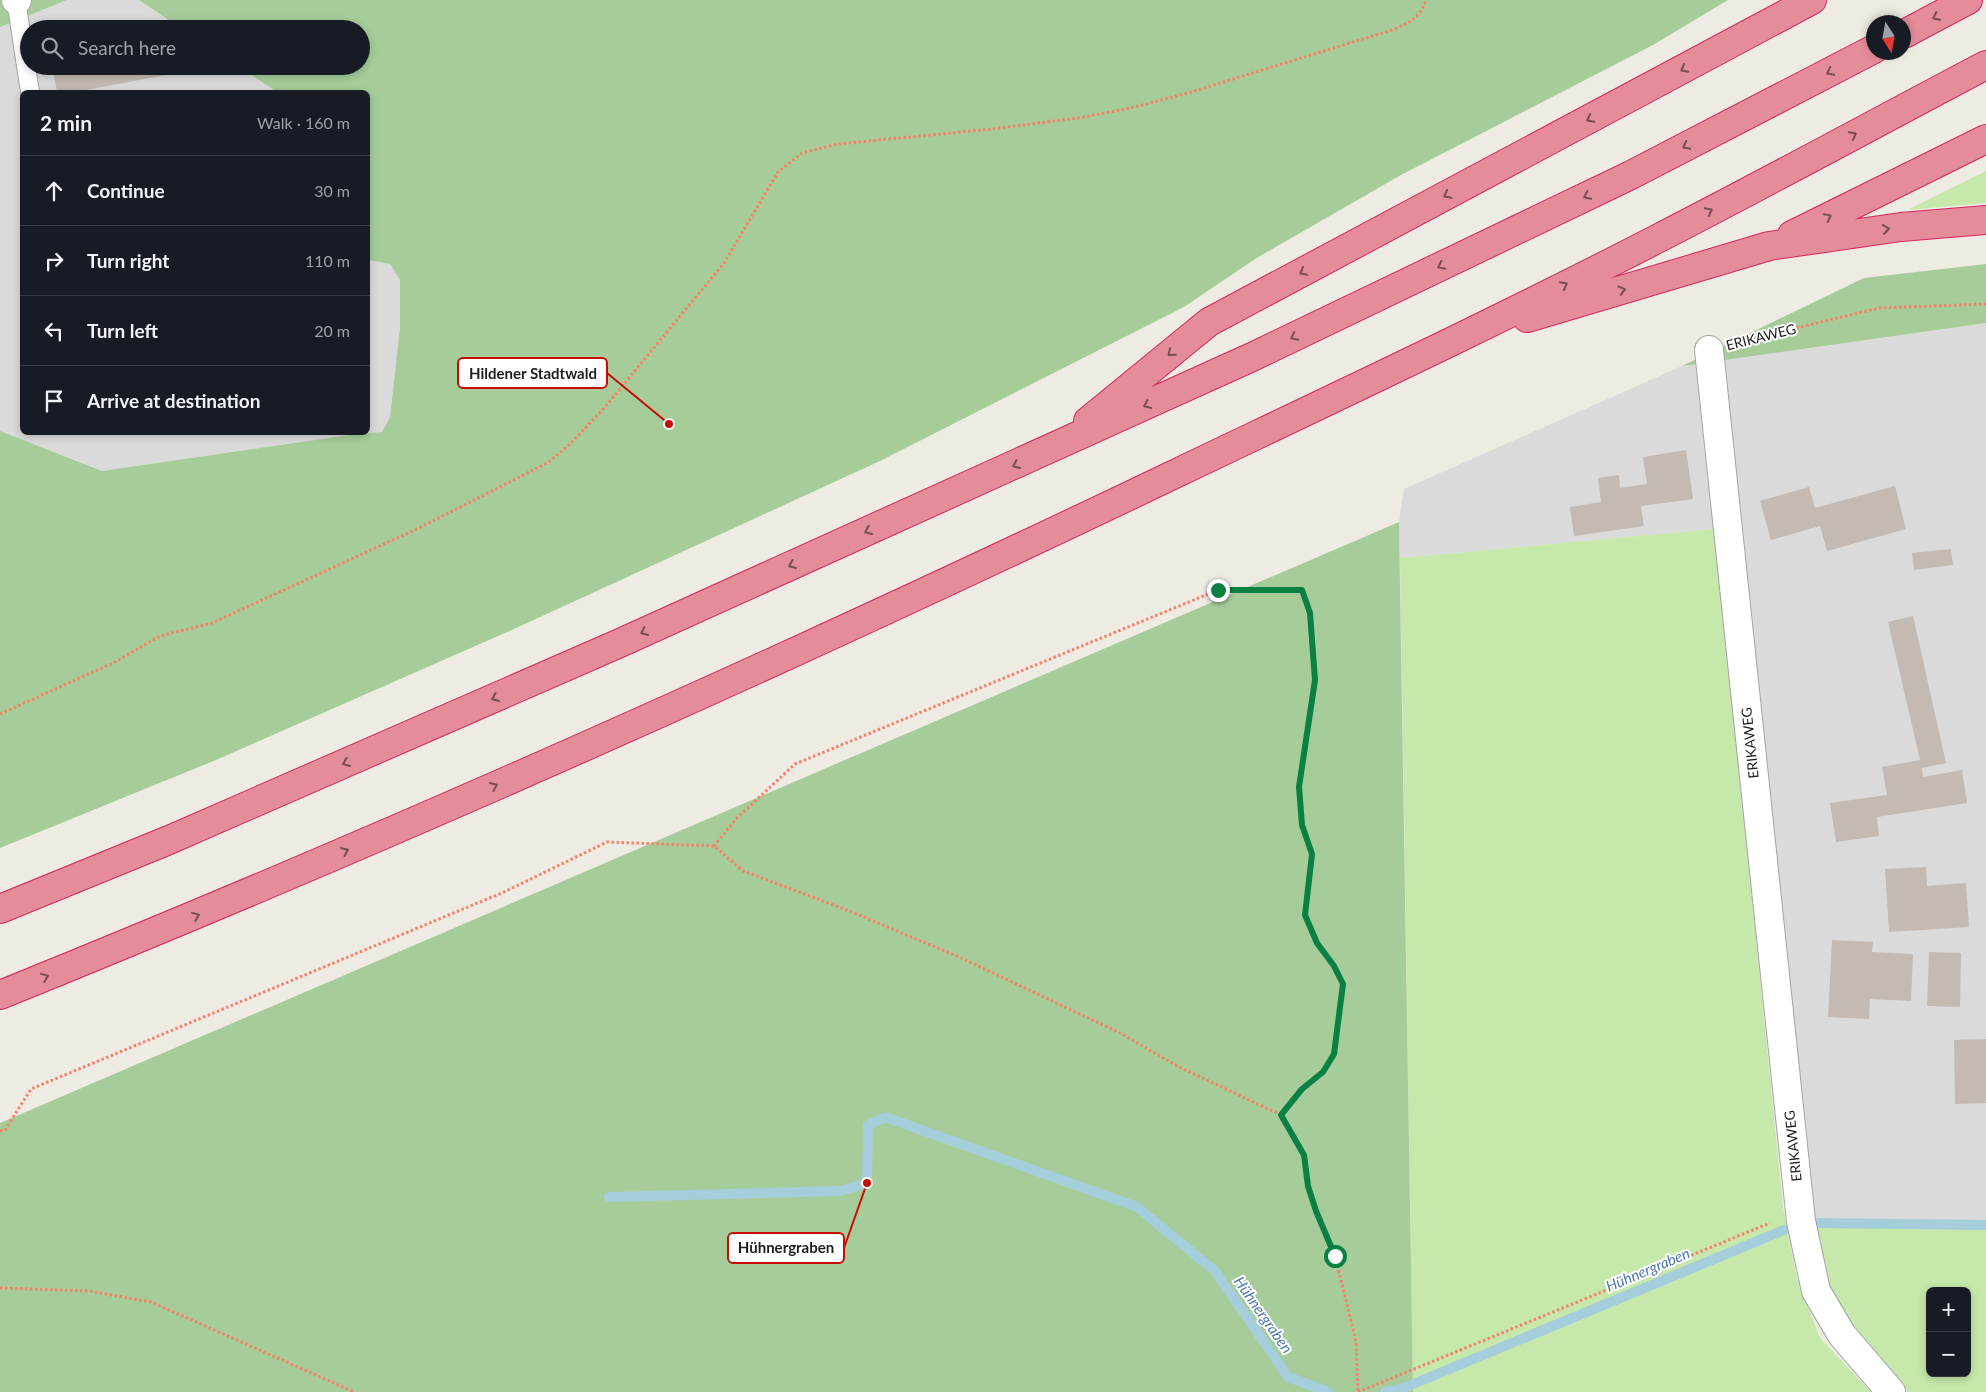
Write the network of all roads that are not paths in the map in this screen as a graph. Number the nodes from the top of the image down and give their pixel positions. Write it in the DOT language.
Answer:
graph roads {
  1 [pos="17,0"];
  2 [pos="1780,0"];
  3 [pos="1812,0"];
  4 [pos="1968,0"];
  5 [pos="20,21"];
  6 [pos="1911,30"];
  7 [pos="1728,46"];
  8 [pos="1866,53"];
  9 [pos="1986,65"];
  10 [pos="28,75"];
  11 [pos="30,90"];
  12 [pos="1986,139"];
  13 [pos="1986,220"];
  14 [pos="1769,246"];
  15 [pos="1458,339"];
  16 [pos="1709,350"];
  17 [pos="1060,445"];
  18 [pos="0,910"];
  19 [pos="0,995"];
  20 [pos="1891,1392"];
  1 -- 5 [label="lane"];
  2 -- 7 [label="highway"];
  3 -- 7 [label="highway"];
  4 -- 6 [label="highway, one-way"];
  7 -- 17 [label="highway, one-way"];
  8 -- 17 [label="highway, one-way"];
  15 -- 9 [label="highway, one-way"];
  10 -- 11 [label="lane"];
  14 -- 12 [label="highway, one-way"];
  14 -- 13 [label="highway, one-way"];
  15 -- 14 [label="highway, one-way"];
  19 -- 15 [label="highway, one-way"];
  16 -- 20 [label="street, ERIKAWEG"];
  17 -- 18 [label="highway, one-way"];
}
